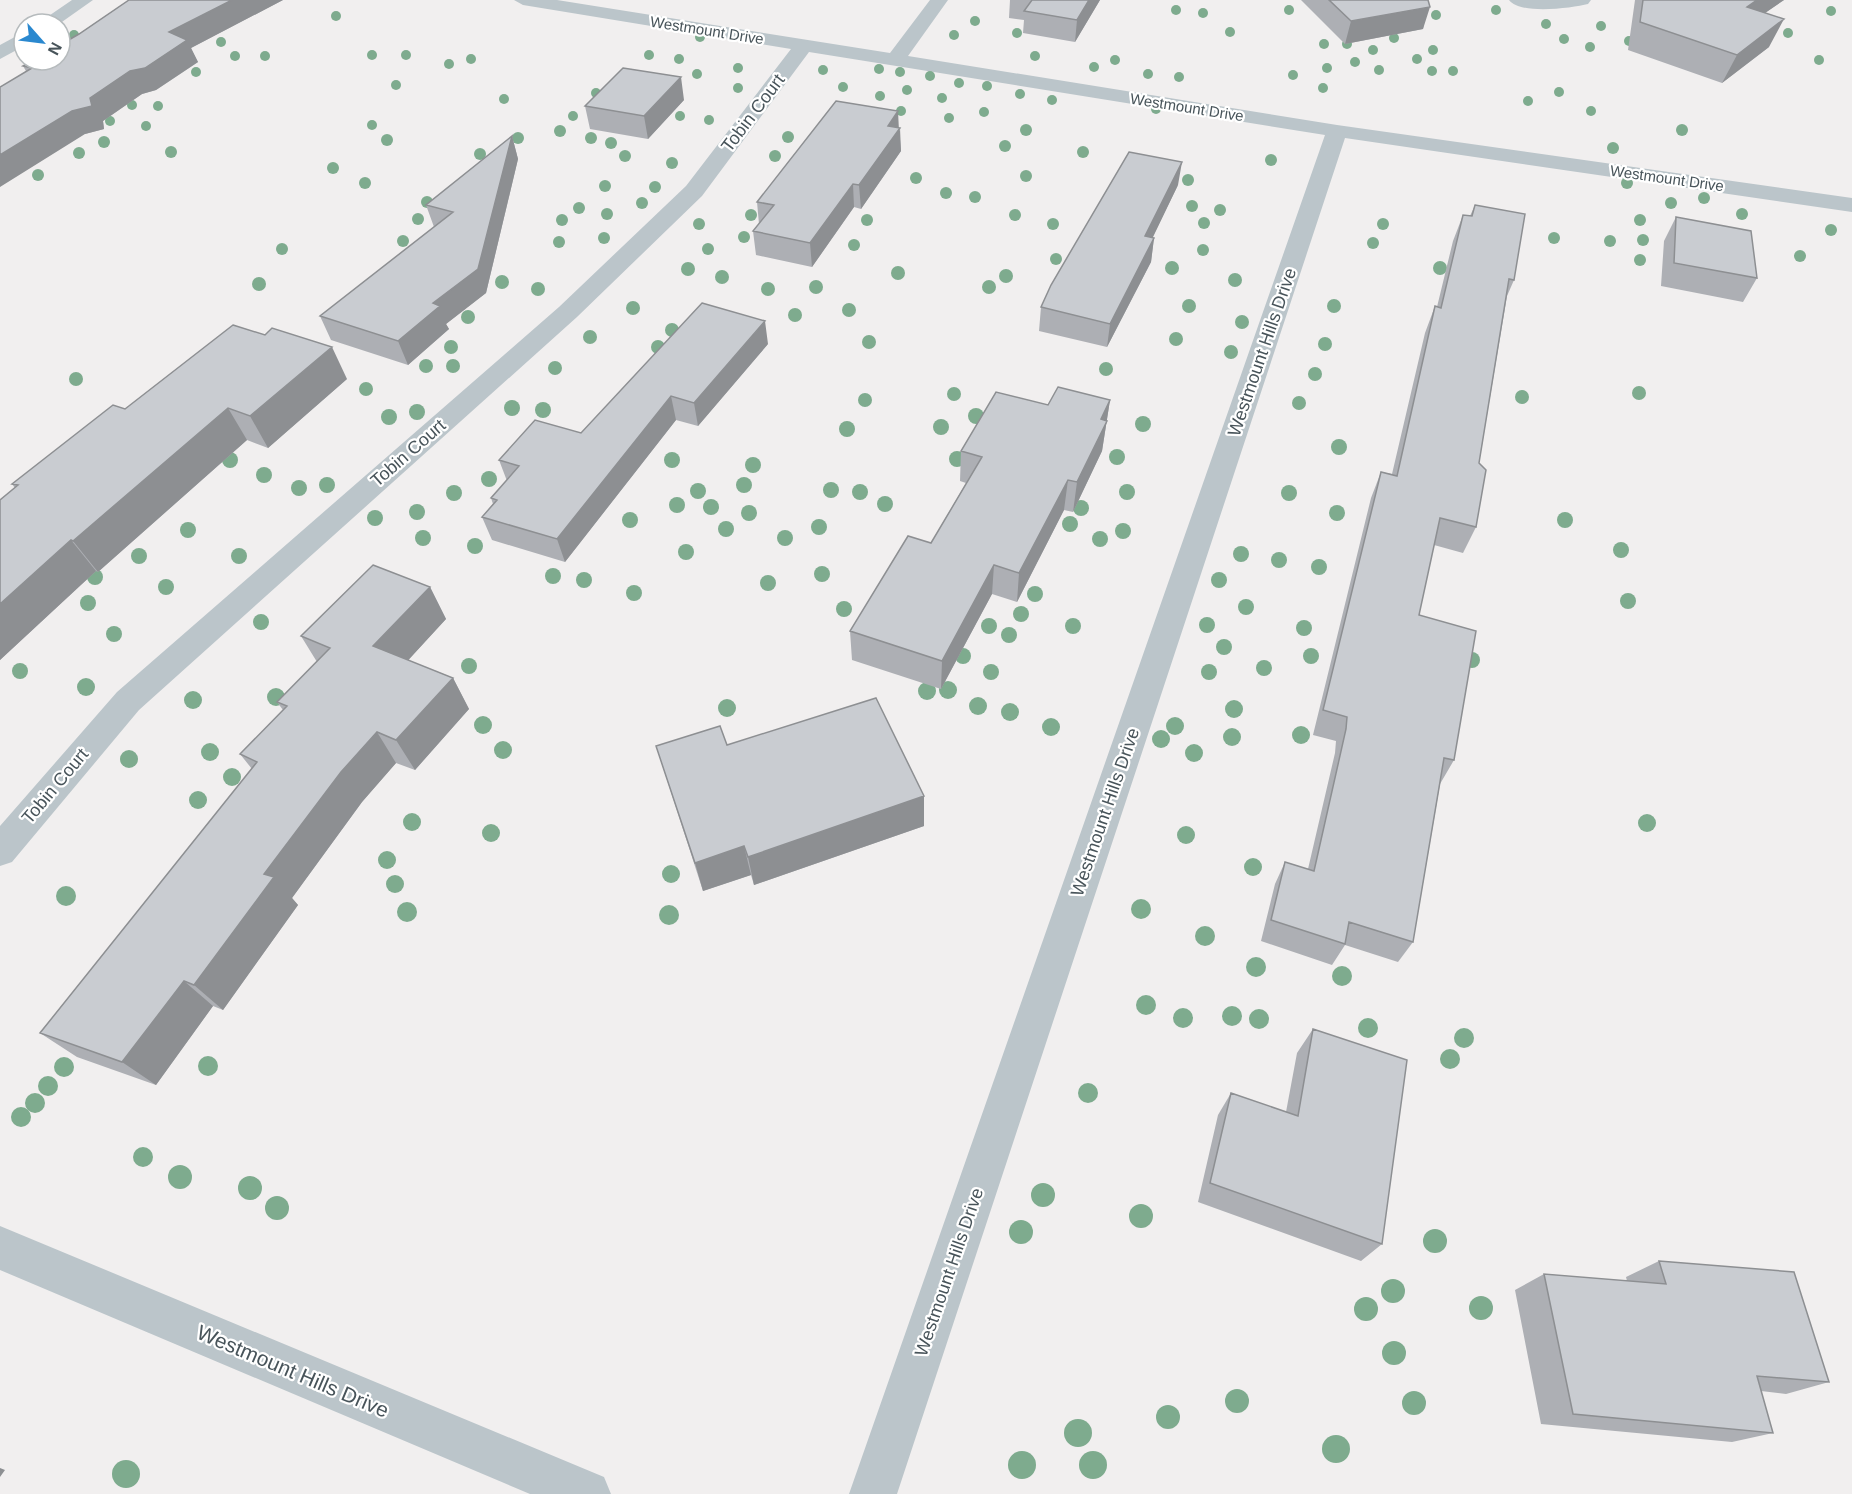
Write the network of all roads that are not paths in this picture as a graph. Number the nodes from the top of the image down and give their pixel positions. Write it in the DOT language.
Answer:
graph roads {
  1 [pos="84,0"];
  2 [pos="523,0"];
  3 [pos="939,0"];
  4 [pos="1518,0"];
  5 [pos="1582,0"];
  6 [pos="65,12"];
  7 [pos="804,45"];
  8 [pos="896,60"];
  9 [pos="1337,131"];
  10 [pos="1852,205"];
  11 [pos="0,851"];
  12 [pos="0,1248"];
  13 [pos="587,1494"];
  14 [pos="873,1494"];
  1 -- 6 [label="street"];
  2 -- 7 [label="street, Westmount Drive"];
  3 -- 8 [label="street"];
  4 -- 5 [label="street"];
  7 -- 8 [label="street, Westmount Drive"];
  7 -- 11 [label="street, Tobin Court"];
  8 -- 9 [label="street, Westmount Drive"];
  9 -- 10 [label="street, Westmount Drive"];
  9 -- 14 [label="street, Westmount Hills Drive"];
  12 -- 13 [label="street, Westmount Hills Drive"];
}
